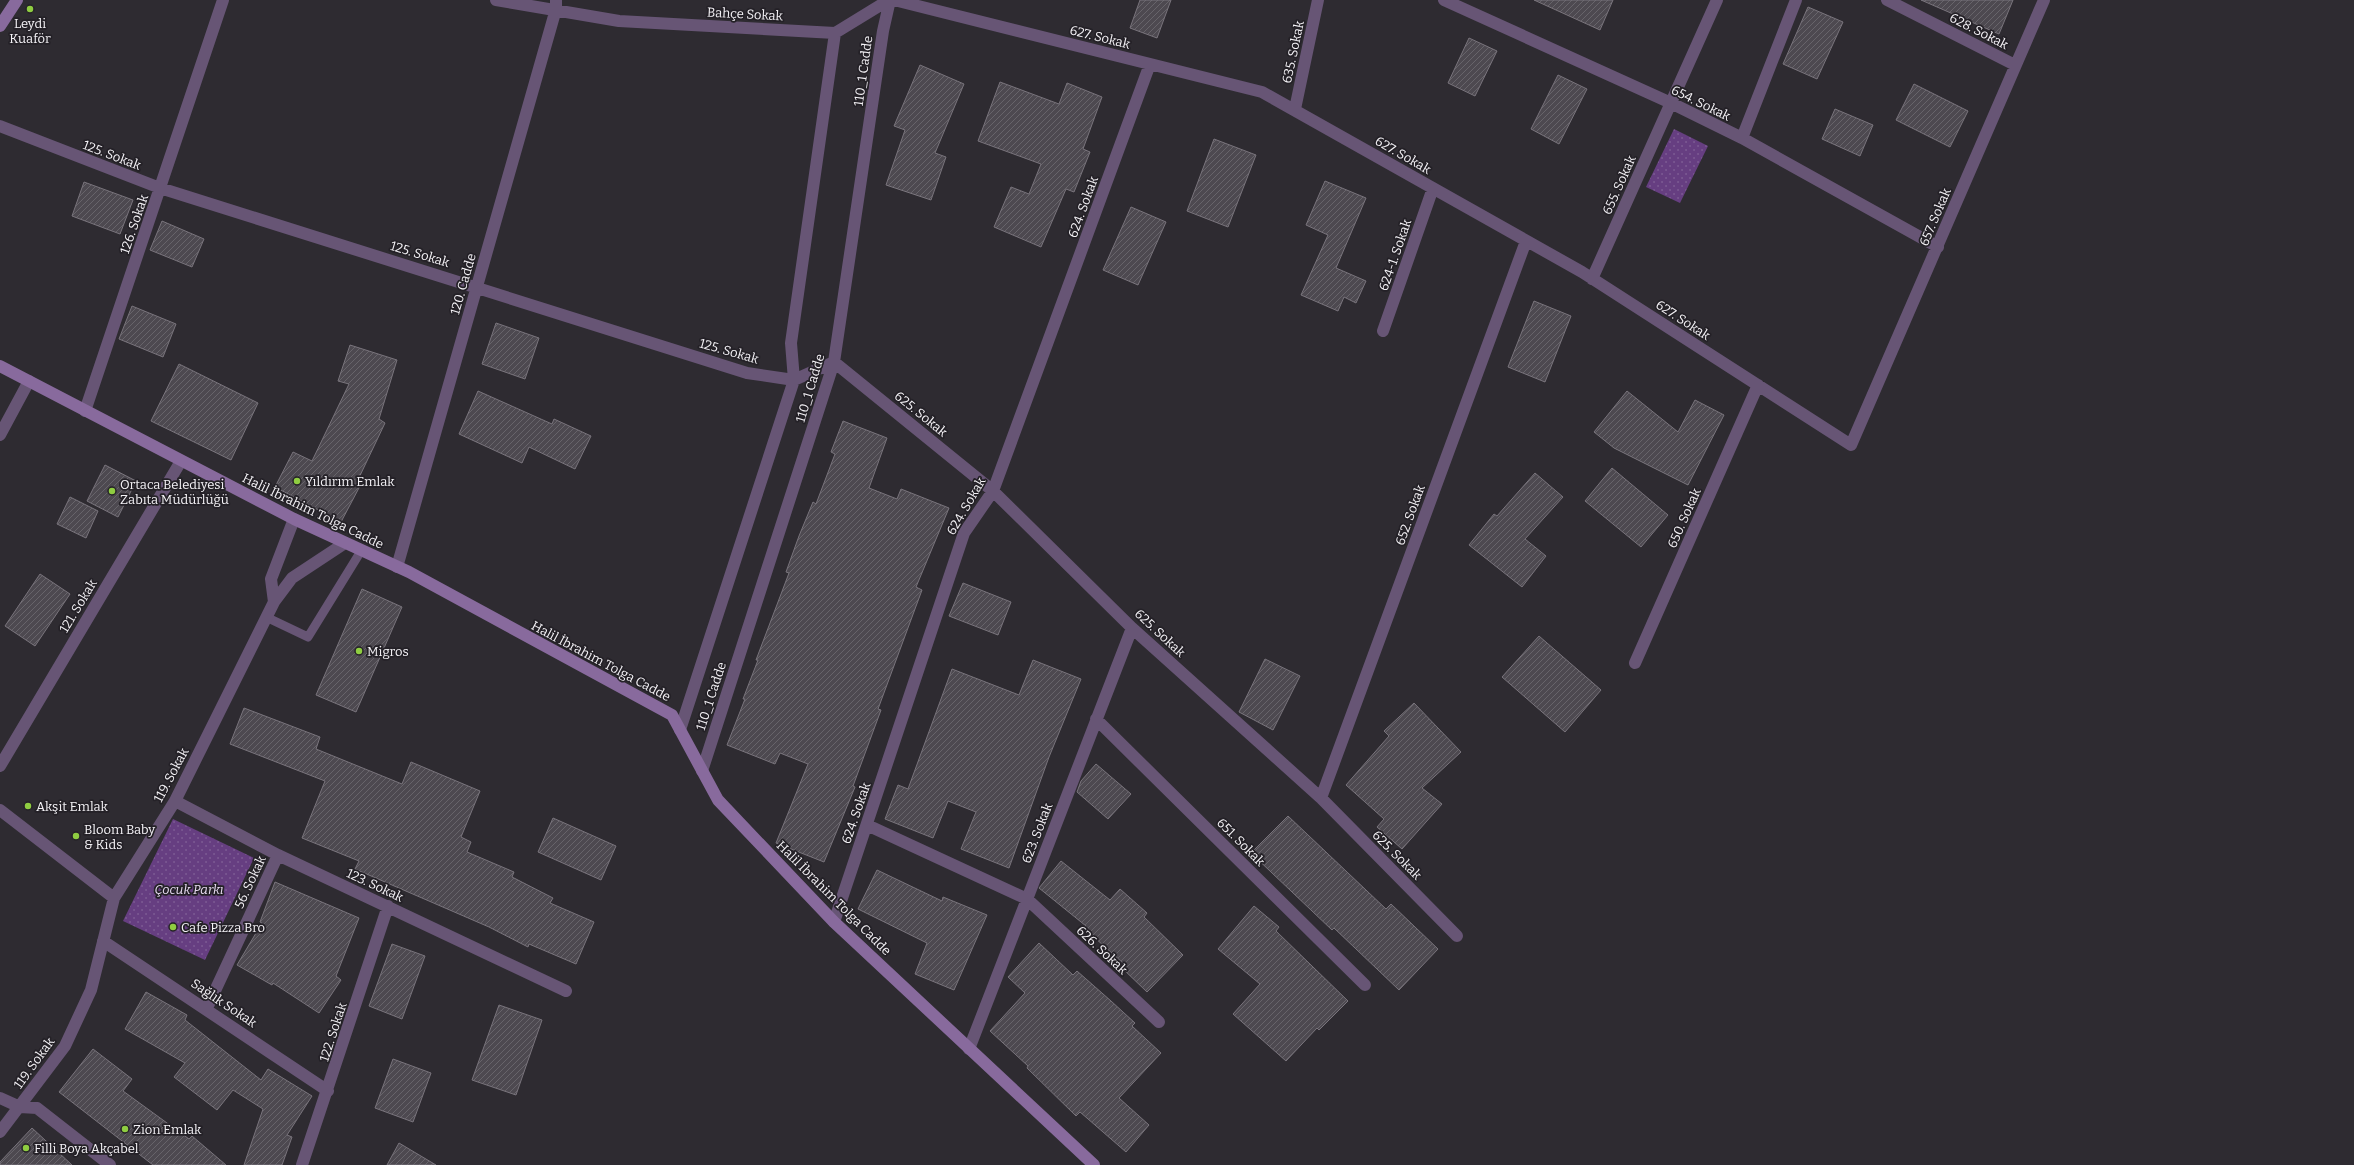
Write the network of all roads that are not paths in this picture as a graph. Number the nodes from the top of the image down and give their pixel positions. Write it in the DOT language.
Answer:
graph roads {
  1 [pos="17,0"];
  2 [pos="223,0"];
  3 [pos="496,0"];
  4 [pos="890,0"];
  5 [pos="894,0"];
  6 [pos="1318,0"];
  7 [pos="1444,0"];
  8 [pos="1716,0"];
  9 [pos="1796,0"];
  10 [pos="1888,0"];
  11 [pos="2044,0"];
  12 [pos="556,5"];
  13 [pos="0,26"];
  14 [pos="835,33"];
  15 [pos="1150,64"];
  16 [pos="2015,65"];
  17 [pos="1671,103"];
  18 [pos="1295,110"];
  19 [pos="0,126"];
  20 [pos="1742,138"];
  21 [pos="160,188"];
  22 [pos="1433,188"];
  23 [pos="1526,241"];
  24 [pos="1938,247"];
  25 [pos="1592,279"];
  26 [pos="477,286"];
  27 [pos="1383,331"];
  28 [pos="0,358"];
  29 [pos="834,362"];
  30 [pos="0,366"];
  31 [pos="0,370"];
  32 [pos="794,380"];
  33 [pos="29,381"];
  34 [pos="1758,385"];
  35 [pos="85,411"];
  36 [pos="0,435"];
  37 [pos="1851,444"];
  38 [pos="181,461"];
  39 [pos="993,491"];
  40 [pos="294,519"];
  41 [pos="345,543"];
  42 [pos="362,551"];
  43 [pos="397,567"];
  44 [pos="274,602"];
  45 [pos="266,617"];
  46 [pos="1132,628"];
  47 [pos="1635,663"];
  48 [pos="1096,719"];
  49 [pos="680,730"];
  50 [pos="0,766"];
  51 [pos="702,771"];
  52 [pos="1321,798"];
  53 [pos="174,801"];
  54 [pos="0,810"];
  55 [pos="867,825"];
  56 [pos="278,855"];
  57 [pos="114,898"];
  58 [pos="1027,899"];
  59 [pos="388,906"];
  60 [pos="834,922"];
  61 [pos="1457,936"];
  62 [pos="103,941"];
  63 [pos="1366,985"];
  64 [pos="566,991"];
  65 [pos="207,1008"];
  66 [pos="1158,1022"];
  67 [pos="969,1049"];
  68 [pos="328,1091"];
  69 [pos="0,1098"];
  70 [pos="20,1107"];
  71 [pos="0,1132"];
  72 [pos="110,1165"];
  73 [pos="302,1165"];
  74 [pos="1094,1165"];
  1 -- 13 [label="street"];
  2 -- 21 [label="street, 126. Sokak"];
  3 -- 12 [label="street, Bahçe Sokak"];
  4 -- 14 [label="street"];
  4 -- 29 [label="street, 110_1 Cadde"];
  5 -- 15 [label="street, 627. Sokak"];
  6 -- 18 [label="street, 635. Sokak"];
  7 -- 17 [label="street, 654. Sokak"];
  8 -- 17 [label="street, 655. Sokak"];
  9 -- 20 [label="street"];
  10 -- 16 [label="street, 628. Sokak"];
  11 -- 16 [label="street, 657. Sokak"];
  12 -- 14 [label="street, Bahçe Sokak"];
  12 -- 26 [label="street, 120. Cadde"];
  14 -- 32 [label="street, 110_1 Cadde"];
  15 -- 18 [label="street, 627. Sokak"];
  15 -- 39 [label="street, 624. Sokak"];
  16 -- 24 [label="street, 657. Sokak"];
  17 -- 20 [label="street, 654. Sokak"];
  17 -- 25 [label="street, 655. Sokak"];
  18 -- 22 [label="street, 627. Sokak"];
  19 -- 21 [label="street, 125. Sokak"];
  20 -- 24 [label="street, 654. Sokak"];
  21 -- 26 [label="street, 125. Sokak"];
  21 -- 35 [label="street, 126. Sokak"];
  22 -- 23 [label="street, 627. Sokak"];
  22 -- 27 [label="street, 624-1. Sokak"];
  23 -- 25 [label="street, 627. Sokak"];
  23 -- 52 [label="street, 652. Sokak"];
  24 -- 37 [label="street, 657. Sokak"];
  25 -- 34 [label="street, 627. Sokak"];
  26 -- 32 [label="street, 125. Sokak"];
  26 -- 43 [label="street, 120. Cadde"];
  28 -- 33 [label="street"];
  29 -- 32 [label="street"];
  29 -- 39 [label="street, 625. Sokak"];
  29 -- 51 [label="street, 110_1 Cadde"];
  30 -- 33 [label="street"];
  31 -- 33 [label="street"];
  32 -- 49 [label="street, 110_1 Cadde"];
  33 -- 35 [label="street, Halil İbrahim Tolga Cadde"];
  33 -- 36 [label="street"];
  34 -- 37 [label="street, 627. Sokak"];
  34 -- 47 [label="street, 650. Sokak"];
  35 -- 38 [label="street, Halil İbrahim Tolga Cadde"];
  38 -- 40 [label="street, Halil İbrahim Tolga Cadde"];
  38 -- 50 [label="street, 121. Sokak"];
  39 -- 46 [label="street, 625. Sokak"];
  39 -- 55 [label="street, 624. Sokak"];
  40 -- 41 [label="street, Halil İbrahim Tolga Cadde"];
  40 -- 44 [label="street"];
  41 -- 42 [label="street, Halil İbrahim Tolga Cadde"];
  41 -- 44 [label="street, 119. Sokak"];
  42 -- 43 [label="street, Halil İbrahim Tolga Cadde"];
  42 -- 45 [label="lane"];
  43 -- 49 [label="street, Halil İbrahim Tolga Cadde"];
  44 -- 45 [label="street, 119. Sokak"];
  45 -- 53 [label="street, 119. Sokak"];
  46 -- 48 [label="street, 623. Sokak"];
  46 -- 52 [label="street, 625. Sokak"];
  48 -- 58 [label="street, 623. Sokak"];
  48 -- 63 [label="street, 651. Sokak"];
  49 -- 51 [label="street, Halil İbrahim Tolga Cadde"];
  51 -- 60 [label="street, Halil İbrahim Tolga Cadde"];
  52 -- 61 [label="street, 625. Sokak"];
  53 -- 56 [label="street, 123. Sokak"];
  53 -- 57 [label="street, 119. Sokak"];
  54 -- 57 [label="street"];
  55 -- 58 [label="street, 626. Sokak"];
  55 -- 60 [label="street, 624. Sokak"];
  56 -- 59 [label="street, 123. Sokak"];
  56 -- 65 [label="street, 56. Sokak"];
  57 -- 62 [label="street, 119. Sokak"];
  58 -- 66 [label="street, 626. Sokak"];
  58 -- 67 [label="street, 623. Sokak"];
  59 -- 64 [label="street, 123. Sokak"];
  59 -- 68 [label="street, 122. Sokak"];
  60 -- 67 [label="street, Halil İbrahim Tolga Cadde"];
  62 -- 65 [label="street, Sağlık Sokak"];
  62 -- 70 [label="street, 119. Sokak"];
  65 -- 68 [label="street, Sağlık Sokak"];
  67 -- 74 [label="street, Halil İbrahim Tolga Cadde"];
  68 -- 73 [label="street, 122. Sokak"];
  69 -- 70 [label="street"];
  70 -- 71 [label="street, 119. Sokak"];
  70 -- 72 [label="street"];
}
